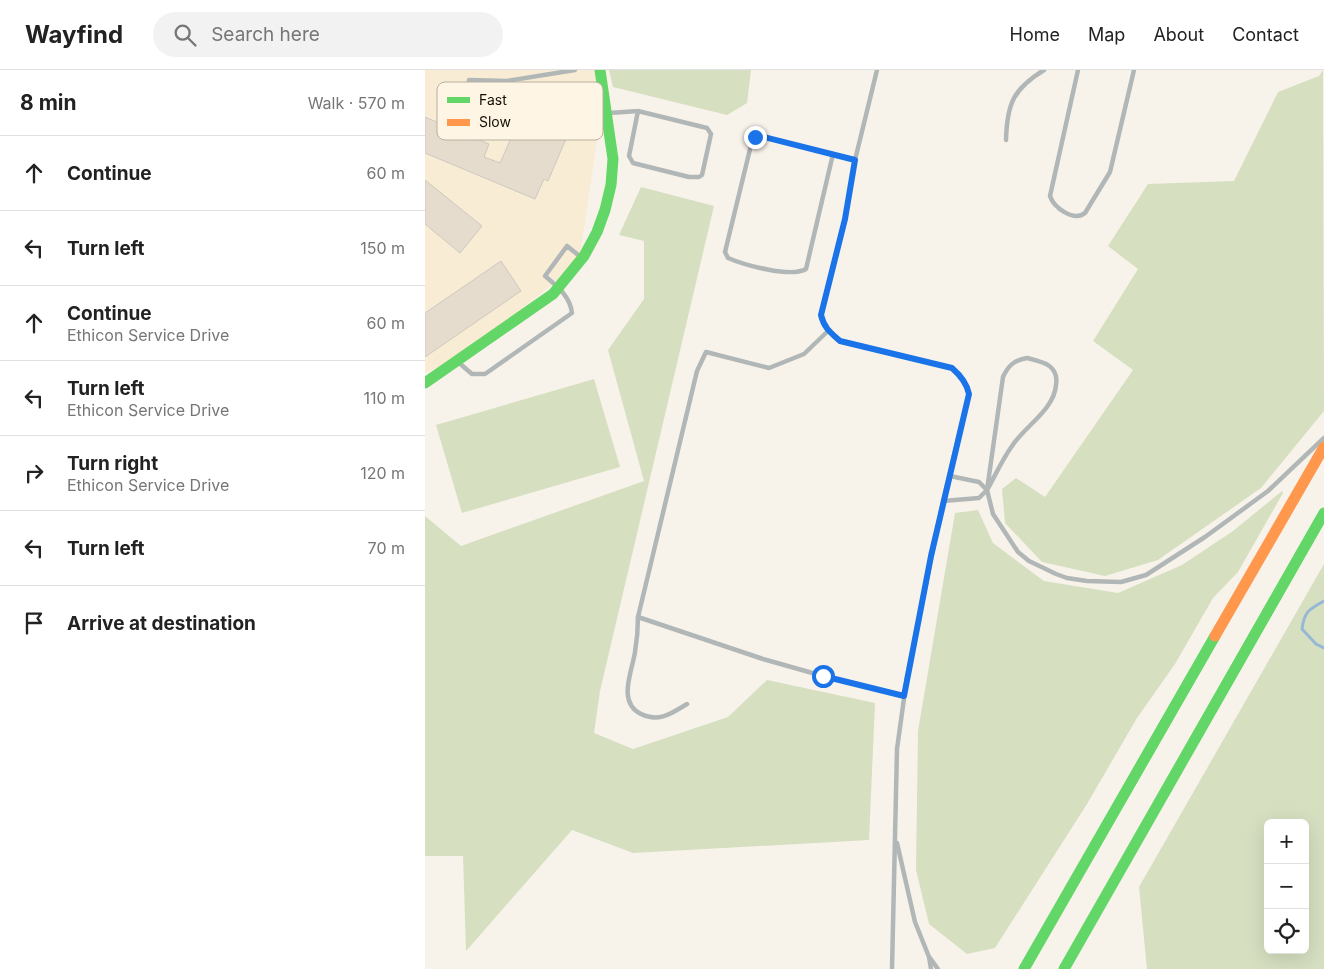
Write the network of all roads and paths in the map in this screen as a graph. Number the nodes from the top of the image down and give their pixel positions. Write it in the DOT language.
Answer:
graph roads {
  1 [pos="575,70"];
  2 [pos="877,70"];
  3 [pos="1044,70"];
  4 [pos="1078,70"];
  5 [pos="1134,70"];
  6 [pos="507,81"];
  7 [pos="469,82"];
  8 [pos="603,88"];
  9 [pos="638,111"];
  10 [pos="607,113"];
  11 [pos="1006,140"];
  12 [pos="833,154"];
  13 [pos="855,160"];
  14 [pos="583,258"];
  15 [pos="558,287"];
  16 [pos="828,331"];
  17 [pos="457,361"];
  18 [pos="425,383"];
  19 [pos="1324,438"];
  20 [pos="1324,447"];
  21 [pos="949,476"];
  22 [pos="987,490"];
  23 [pos="943,501"];
  24 [pos="1324,513"];
  25 [pos="638,617"];
  26 [pos="904,696"];
  27 [pos="687,704"];
  28 [pos="895,835"];
  29 [pos="929,957"];
  30 [pos="892,969"];
  31 [pos="931,969"];
  32 [pos="938,969"];
  33 [pos="1024,969"];
  34 [pos="1064,969"];
  1 -- 6 [label="lane"];
  2 -- 13 [label="lane"];
  3 -- 11 [label="lane"];
  4 -- 5 [label="lane"];
  6 -- 7 [label="lane"];
  8 -- 10 [label="main road"];
  9 -- 9 [label="lane"];
  9 -- 10 [label="lane"];
  10 -- 14 [label="main road"];
  12 -- 12 [label="lane"];
  12 -- 13 [label="lane"];
  13 -- 16 [label="lane"];
  14 -- 15 [label="main road"];
  14 -- 15 [label="lane"];
  15 -- 17 [label="main road"];
  15 -- 17 [label="lane"];
  16 -- 21 [label="lane"];
  16 -- 25 [label="lane"];
  17 -- 18 [label="main road"];
  19 -- 22 [label="lane"];
  20 -- 33 [label="main road"];
  21 -- 22 [label="lane"];
  21 -- 23 [label="lane"];
  22 -- 22 [label="lane"];
  22 -- 23 [label="lane"];
  23 -- 26 [label="lane"];
  24 -- 34 [label="main road"];
  25 -- 26 [label="lane"];
  25 -- 27 [label="lane"];
  26 -- 28 [label="lane"];
  28 -- 29 [label="lane"];
  28 -- 30 [label="lane"];
  29 -- 31 [label="lane"];
  29 -- 32 [label="lane"];
}
